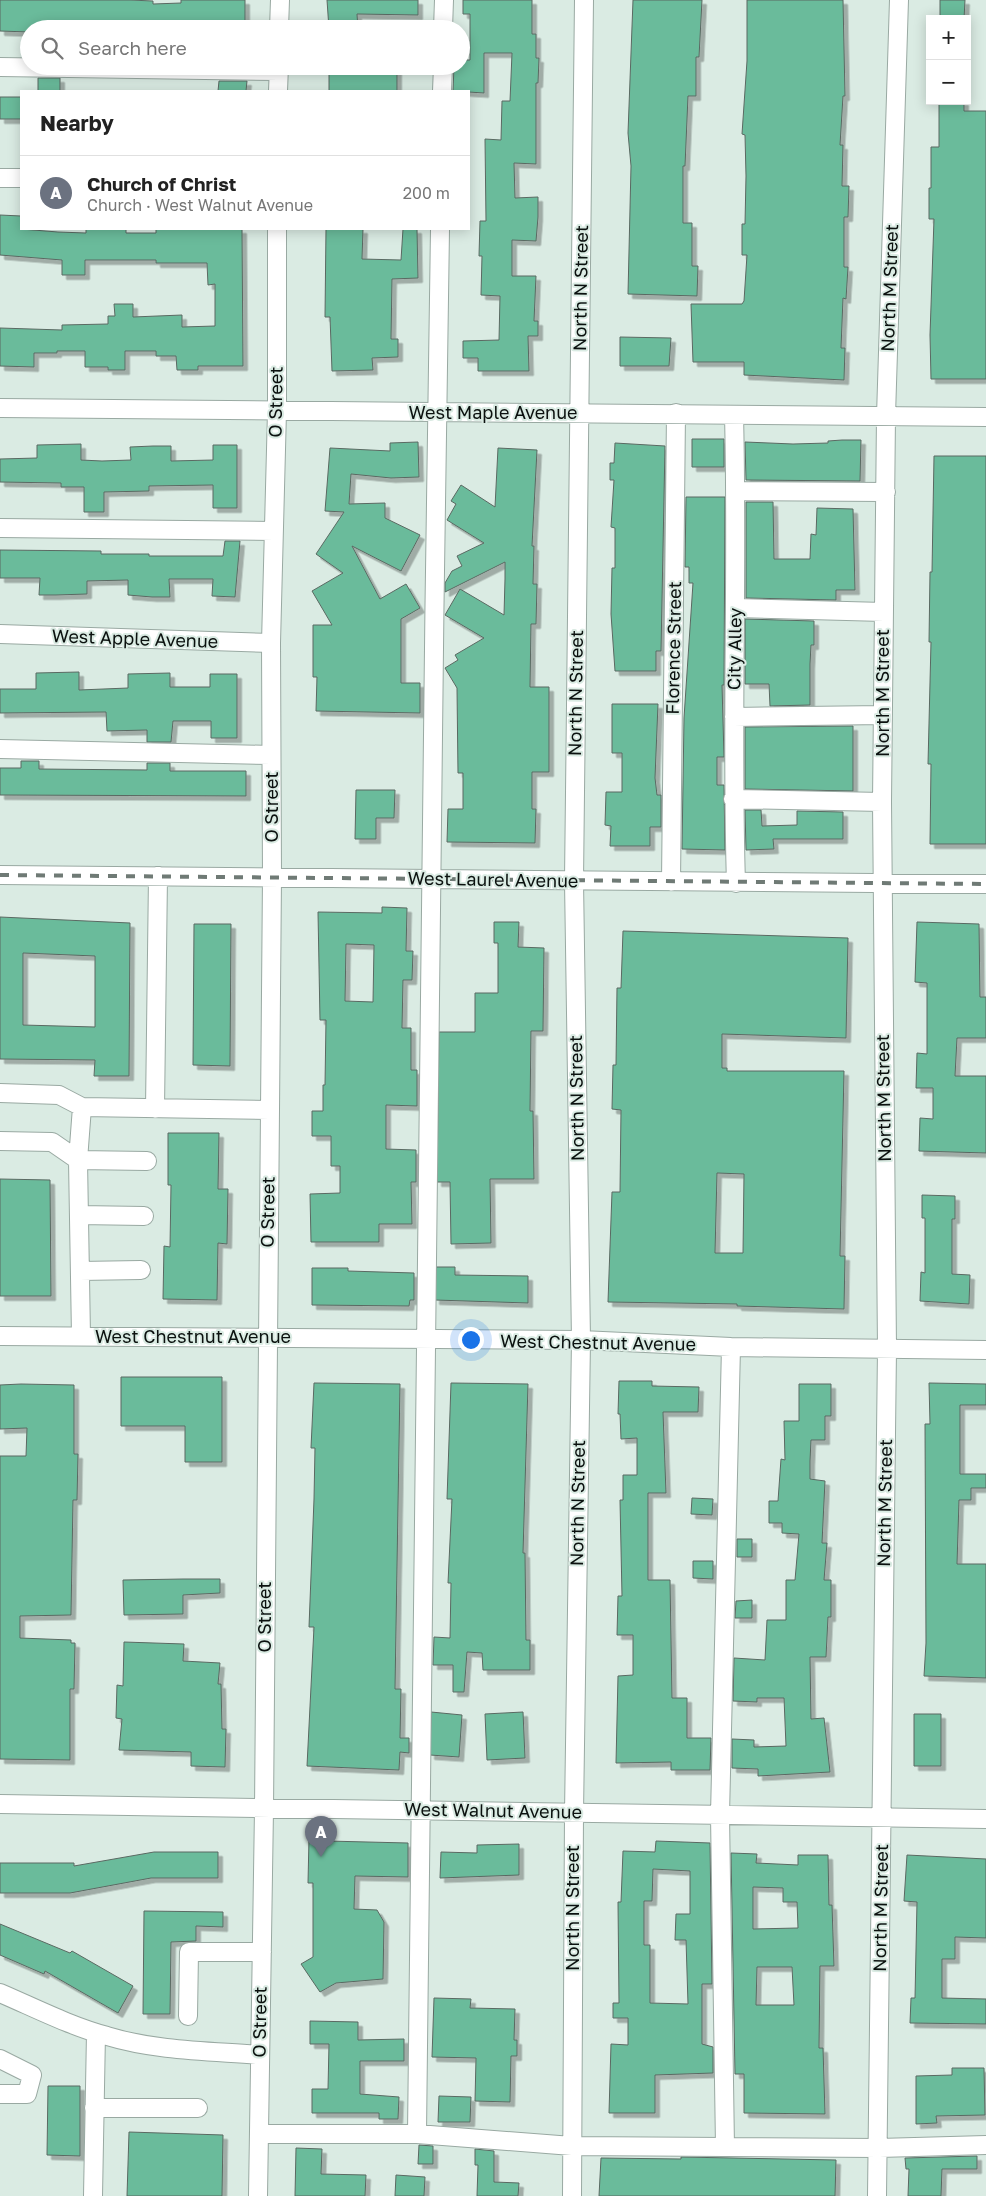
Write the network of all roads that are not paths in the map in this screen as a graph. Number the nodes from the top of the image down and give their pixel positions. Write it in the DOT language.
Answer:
graph roads {
  1 [pos="280,0"];
  2 [pos="444,0"];
  3 [pos="584,0"];
  4 [pos="899,0"];
  5 [pos="280,20"];
  6 [pos="443,20"];
  7 [pos="0,66"];
  8 [pos="20,66"];
  9 [pos="279,75"];
  10 [pos="443,75"];
  11 [pos="278,90"];
  12 [pos="442,90"];
  13 [pos="0,178"];
  14 [pos="20,178"];
  15 [pos="276,230"];
  16 [pos="440,230"];
  17 [pos="0,408"];
  18 [pos="276,411"];
  19 [pos="438,413"];
  20 [pos="676,413"];
  21 [pos="580,414"];
  22 [pos="734,415"];
  23 [pos="886,416"];
  24 [pos="986,417"];
  25 [pos="736,491"];
  26 [pos="886,492"];
  27 [pos="0,528"];
  28 [pos="274,531"];
  29 [pos="736,608"];
  30 [pos="884,612"];
  31 [pos="0,634"];
  32 [pos="270,643"];
  33 [pos="883,715"];
  34 [pos="734,717"];
  35 [pos="0,749"];
  36 [pos="271,755"];
  37 [pos="733,798"];
  38 [pos="882,802"];
  39 [pos="0,875"];
  40 [pos="158,876"];
  41 [pos="272,878"];
  42 [pos="429,879"];
  43 [pos="574,881"];
  44 [pos="671,882"];
  45 [pos="882,882"];
  46 [pos="736,883"];
  47 [pos="986,884"];
  48 [pos="0,1094"];
  49 [pos="82,1107"];
  50 [pos="155,1109"];
  51 [pos="269,1110"];
  52 [pos="0,1141"];
  53 [pos="78,1160"];
  54 [pos="147,1161"];
  55 [pos="79,1215"];
  56 [pos="144,1216"];
  57 [pos="141,1270"];
  58 [pos="80,1271"];
  59 [pos="0,1336"];
  60 [pos="81,1336"];
  61 [pos="266,1338"];
  62 [pos="424,1340"];
  63 [pos="581,1340"];
  64 [pos="730,1347"];
  65 [pos="887,1349"];
  66 [pos="986,1350"];
  67 [pos="0,1804"];
  68 [pos="264,1809"];
  69 [pos="418,1809"];
  70 [pos="574,1813"];
  71 [pos="720,1815"];
  72 [pos="882,1817"];
  73 [pos="986,1819"];
  74 [pos="262,1952"];
  75 [pos="0,1993"];
  76 [pos="188,2016"];
  77 [pos="96,2033"];
  78 [pos="260,2055"];
  79 [pos="0,2060"];
  80 [pos="0,2094"];
  81 [pos="94,2108"];
  82 [pos="198,2108"];
  83 [pos="259,2134"];
  84 [pos="417,2134"];
  85 [pos="986,2145"];
  86 [pos="572,2146"];
  87 [pos="725,2147"];
  88 [pos="879,2148"];
  89 [pos="93,2196"];
  90 [pos="258,2196"];
  91 [pos="572,2196"];
  92 [pos="878,2196"];
  1 -- 5 [label="street"];
  2 -- 6 [label="street"];
  3 -- 21 [label="street, North N Street"];
  4 -- 23 [label="street, North M Street"];
  7 -- 8 [label="street"];
  9 -- 11 [label="street"];
  10 -- 12 [label="street"];
  13 -- 14 [label="street"];
  15 -- 18 [label="street, O Street"];
  16 -- 19 [label="street"];
  17 -- 18 [label="street, West Maple Avenue"];
  18 -- 19 [label="street, West Maple Avenue"];
  18 -- 28 [label="street, O Street"];
  19 -- 21 [label="street, West Maple Avenue"];
  19 -- 42 [label="street"];
  20 -- 21 [label="street, West Maple Avenue"];
  20 -- 22 [label="street, West Maple Avenue"];
  20 -- 44 [label="street, Florence Street"];
  21 -- 43 [label="street, North N Street"];
  22 -- 23 [label="street, West Maple Avenue"];
  22 -- 25 [label="street, City Alley"];
  23 -- 24 [label="street, West Maple Avenue"];
  23 -- 26 [label="street, North M Street"];
  25 -- 26 [label="street"];
  25 -- 29 [label="street, City Alley"];
  26 -- 30 [label="street, North M Street"];
  27 -- 28 [label="street"];
  28 -- 32 [label="street, O Street"];
  29 -- 30 [label="street"];
  29 -- 34 [label="street, City Alley"];
  30 -- 33 [label="street, North M Street"];
  31 -- 32 [label="street, West Apple Avenue"];
  32 -- 36 [label="street, O Street"];
  33 -- 34 [label="street"];
  33 -- 38 [label="street, North M Street"];
  34 -- 37 [label="street, City Alley"];
  35 -- 36 [label="street"];
  36 -- 41 [label="street, O Street"];
  37 -- 38 [label="street"];
  37 -- 46 [label="street, City Alley"];
  38 -- 45 [label="street, North M Street"];
  39 -- 40 [label="street, West Laurel Avenue"];
  40 -- 41 [label="street, West Laurel Avenue"];
  40 -- 50 [label="street"];
  41 -- 42 [label="street, West Laurel Avenue"];
  41 -- 51 [label="street, O Street"];
  42 -- 43 [label="street, West Laurel Avenue"];
  42 -- 62 [label="street"];
  43 -- 44 [label="street, West Laurel Avenue"];
  43 -- 63 [label="street, North N Street"];
  44 -- 46 [label="street, West Laurel Avenue"];
  45 -- 46 [label="street, West Laurel Avenue"];
  45 -- 47 [label="street, West Laurel Avenue"];
  45 -- 65 [label="street, North M Street"];
  48 -- 49 [label="street"];
  49 -- 50 [label="street"];
  49 -- 53 [label="street"];
  50 -- 51 [label="street"];
  51 -- 61 [label="street, O Street"];
  52 -- 53 [label="street"];
  53 -- 54 [label="street"];
  53 -- 55 [label="street"];
  55 -- 56 [label="street"];
  55 -- 58 [label="street"];
  57 -- 58 [label="street"];
  58 -- 60 [label="street"];
  59 -- 60 [label="street, West Chestnut Avenue"];
  60 -- 61 [label="street, West Chestnut Avenue"];
  61 -- 62 [label="street, West Chestnut Avenue"];
  61 -- 68 [label="street, O Street"];
  62 -- 63 [label="street, West Chestnut Avenue"];
  62 -- 69 [label="street"];
  63 -- 64 [label="street, West Chestnut Avenue"];
  63 -- 70 [label="street, North N Street"];
  64 -- 65 [label="street, West Chestnut Avenue"];
  64 -- 71 [label="street"];
  65 -- 66 [label="street, West Chestnut Avenue"];
  65 -- 72 [label="street, North M Street"];
  67 -- 68 [label="street, West Walnut Avenue"];
  68 -- 69 [label="street, West Walnut Avenue"];
  68 -- 74 [label="street, O Street"];
  69 -- 70 [label="street, West Walnut Avenue"];
  69 -- 84 [label="street"];
  70 -- 71 [label="street, West Walnut Avenue"];
  70 -- 86 [label="street, North N Street"];
  71 -- 72 [label="street, West Walnut Avenue"];
  71 -- 87 [label="street"];
  72 -- 73 [label="street, West Walnut Avenue"];
  72 -- 88 [label="street, North M Street"];
  74 -- 76 [label="street"];
  74 -- 78 [label="street, O Street"];
  75 -- 77 [label="street"];
  77 -- 78 [label="street"];
  77 -- 81 [label="street"];
  78 -- 83 [label="street, O Street"];
  79 -- 80 [label="street"];
  81 -- 82 [label="street"];
  81 -- 89 [label="street"];
  83 -- 84 [label="street"];
  83 -- 90 [label="street, O Street"];
  84 -- 86 [label="street"];
  85 -- 88 [label="street"];
  86 -- 87 [label="street"];
  86 -- 91 [label="street, North N Street"];
  87 -- 88 [label="street"];
  88 -- 92 [label="street, North M Street"];
}
